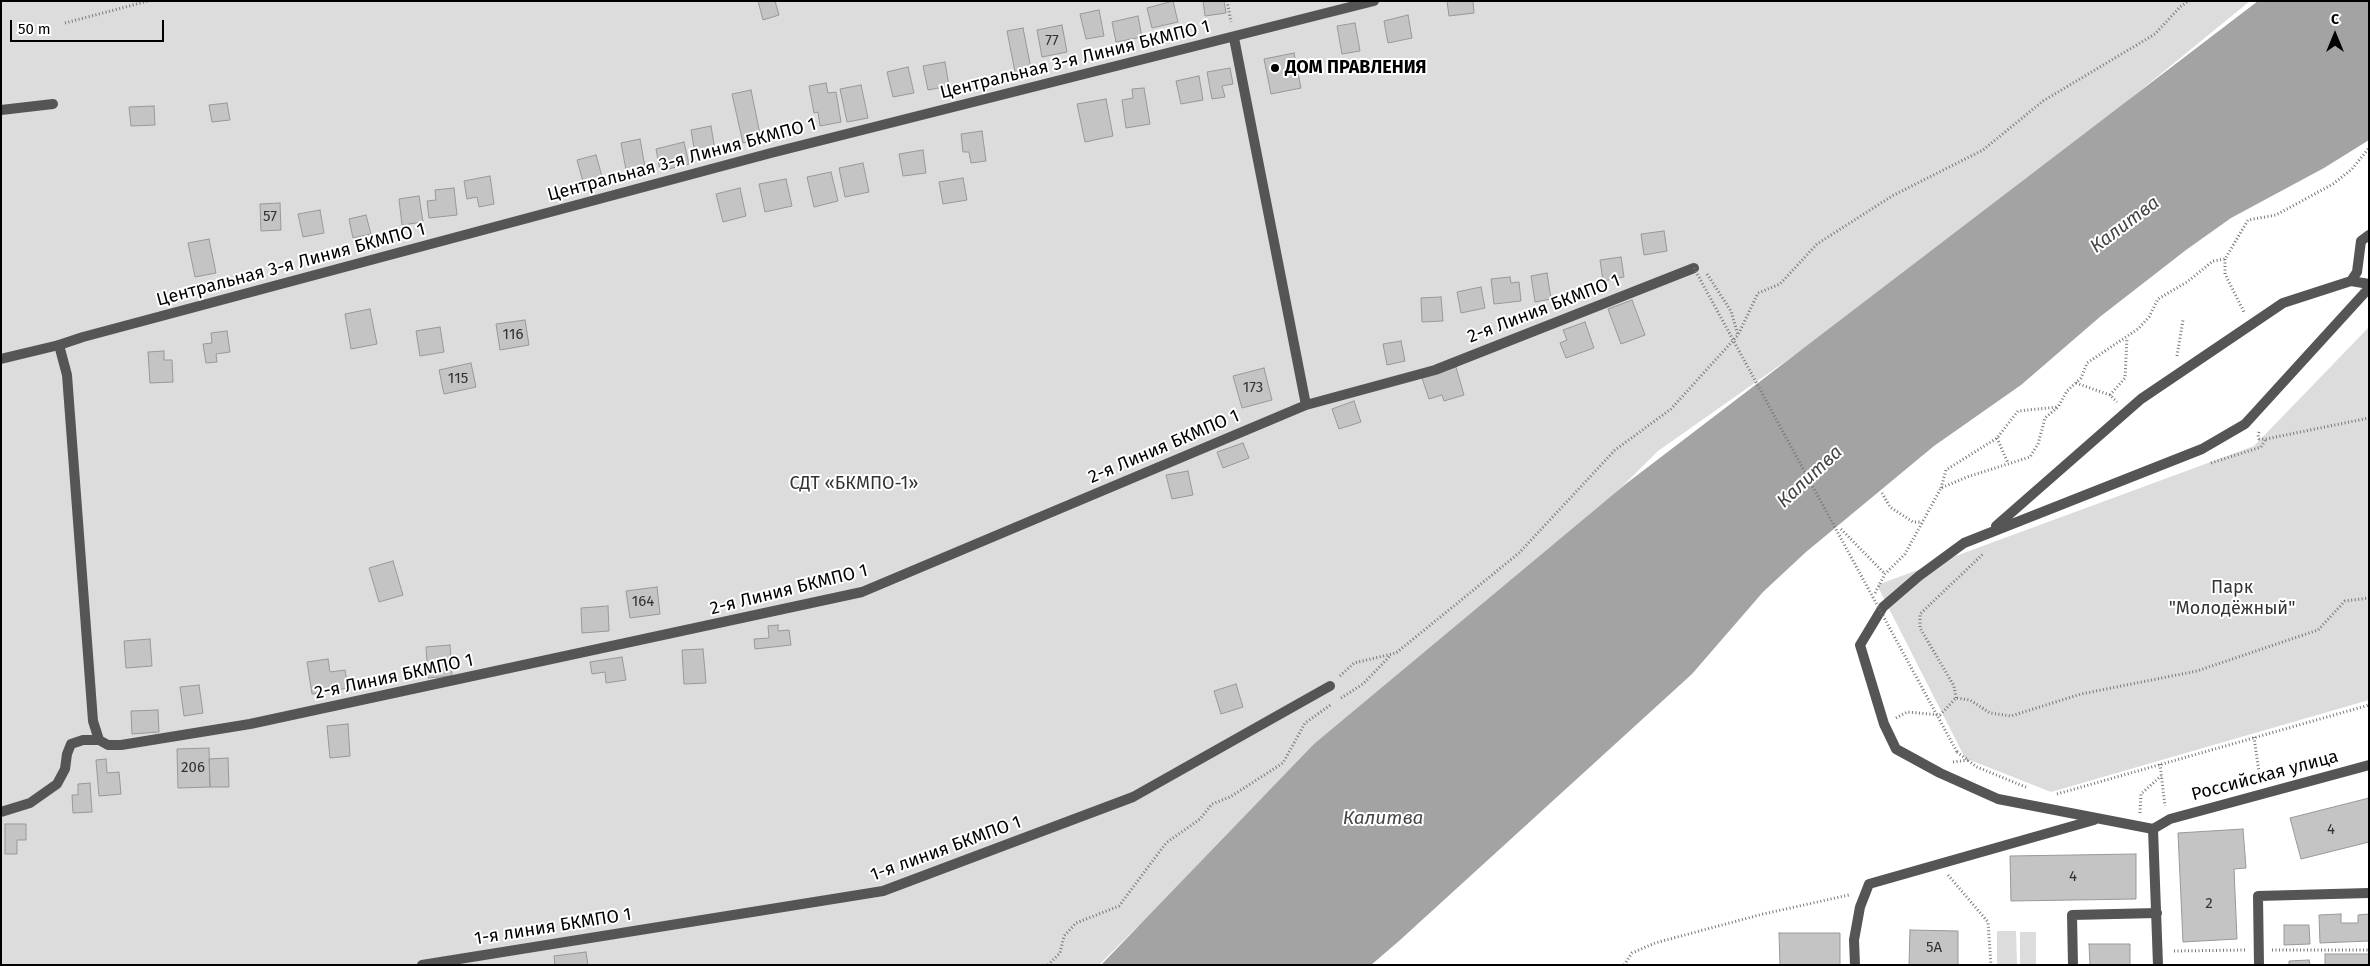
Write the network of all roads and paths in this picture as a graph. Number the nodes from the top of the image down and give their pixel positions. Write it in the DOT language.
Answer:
graph roads {
  1 [pos="148,1"];
  2 [pos="1374,1"];
  3 [pos="2188,1"];
  4 [pos="65,23"];
  5 [pos="1234,38"];
  6 [pos="53,104"];
  7 [pos="1,110"];
  8 [pos="2369,148"];
  9 [pos="2369,235"];
  10 [pos="2225,260"];
  11 [pos="1694,268"];
  12 [pos="2351,281"];
  13 [pos="2369,284"];
  14 [pos="2369,288"];
  15 [pos="2183,320"];
  16 [pos="2250,325"];
  17 [pos="1738,335"];
  18 [pos="2127,338"];
  19 [pos="60,346"];
  20 [pos="1,359"];
  21 [pos="2174,376"];
  22 [pos="2076,383"];
  23 [pos="2110,395"];
  24 [pos="1306,404"];
  25 [pos="2058,407"];
  26 [pos="2126,412"];
  27 [pos="2369,418"];
  28 [pos="2263,425"];
  29 [pos="1997,438"];
  30 [pos="2266,439"];
  31 [pos="2008,463"];
  32 [pos="2208,464"];
  33 [pos="1941,488"];
  34 [pos="1882,493"];
  35 [pos="1922,522"];
  36 [pos="1841,529"];
  37 [pos="1990,532"];
  38 [pos="1989,548"];
  39 [pos="1885,574"];
  40 [pos="2369,598"];
  41 [pos="1877,616"];
  42 [pos="1396,653"];
  43 [pos="1330,686"];
  44 [pos="1956,698"];
  45 [pos="2369,705"];
  46 [pos="1884,724"];
  47 [pos="2254,737"];
  48 [pos="99,740"];
  49 [pos="2160,764"];
  50 [pos="2369,765"];
  51 [pos="2161,776"];
  52 [pos="2035,791"];
  53 [pos="2262,794"];
  54 [pos="2062,798"];
  55 [pos="2130,811"];
  56 [pos="1,812"];
  57 [pos="2140,813"];
  58 [pos="2168,818"];
  59 [pos="2098,820"];
  60 [pos="2153,830"];
  61 [pos="1938,865"];
  62 [pos="1866,891"];
  63 [pos="2369,893"];
  64 [pos="2157,913"];
  65 [pos="422,965"];
  66 [pos="1048,965"];
  67 [pos="1624,965"];
  68 [pos="1856,965"];
  69 [pos="1991,965"];
  70 [pos="2073,965"];
  71 [pos="2158,965"];
  72 [pos="2259,965"];
  1 -- 4 [label="path"];
  2 -- 5 [label="street, Центральная 3-я Линия БКМПО 1"];
  3 -- 17 [label="path"];
  5 -- 19 [label="street, Центральная 3-я Линия БКМПО 1"];
  5 -- 24 [label="street"];
  6 -- 7 [label="street"];
  8 -- 10 [label="path"];
  9 -- 12 [label="street"];
  10 -- 16 [label="path"];
  10 -- 18 [label="path"];
  11 -- 17 [label="path"];
  11 -- 24 [label="street, 2-я Линия БКМПО 1"];
  11 -- 52 [label="path, bridge"];
  12 -- 13 [label="street"];
  12 -- 16 [label="street"];
  14 -- 37 [label="street"];
  15 -- 21 [label="path"];
  16 -- 21 [label="street"];
  17 -- 42 [label="path"];
  18 -- 22 [label="path"];
  18 -- 23 [label="path"];
  19 -- 20 [label="street, Центральная 3-я Линия БКМПО 1"];
  19 -- 48 [label="street"];
  21 -- 26 [label="street"];
  22 -- 23 [label="path"];
  22 -- 25 [label="path"];
  23 -- 26 [label="path"];
  24 -- 48 [label="street, 2-я Линия БКМПО 1"];
  25 -- 29 [label="path"];
  25 -- 31 [label="path"];
  26 -- 37 [label="street"];
  27 -- 30 [label="path"];
  28 -- 30 [label="path"];
  29 -- 31 [label="path"];
  29 -- 33 [label="path"];
  30 -- 32 [label="path"];
  31 -- 33 [label="path"];
  33 -- 35 [label="path"];
  34 -- 35 [label="path"];
  35 -- 39 [label="path"];
  36 -- 39 [label="path"];
  37 -- 41 [label="street"];
  38 -- 44 [label="path"];
  39 -- 41 [label="path"];
  40 -- 44 [label="path"];
  41 -- 46 [label="street"];
  42 -- 43 [label="path"];
  42 -- 66 [label="path"];
  43 -- 65 [label="street, 1-я линия БКМПО 1"];
  44 -- 46 [label="path"];
  45 -- 47 [label="path"];
  46 -- 59 [label="street"];
  47 -- 49 [label="path"];
  47 -- 53 [label="path"];
  48 -- 56 [label="street, 2-я Линия БКМПО 1"];
  49 -- 51 [label="path"];
  49 -- 54 [label="path"];
  50 -- 53 [label="street, Российская улица"];
  51 -- 57 [label="path"];
  51 -- 58 [label="path"];
  53 -- 58 [label="street, Российская улица"];
  55 -- 57 [label="path"];
  57 -- 58 [label="path"];
  58 -- 60 [label="street, Российская улица"];
  59 -- 60 [label="street"];
  59 -- 61 [label="street"];
  60 -- 64 [label="street"];
  61 -- 62 [label="street"];
  61 -- 69 [label="path"];
  62 -- 67 [label="path"];
  62 -- 68 [label="street"];
  63 -- 72 [label="street"];
  64 -- 70 [label="street"];
  64 -- 71 [label="street"];
}
